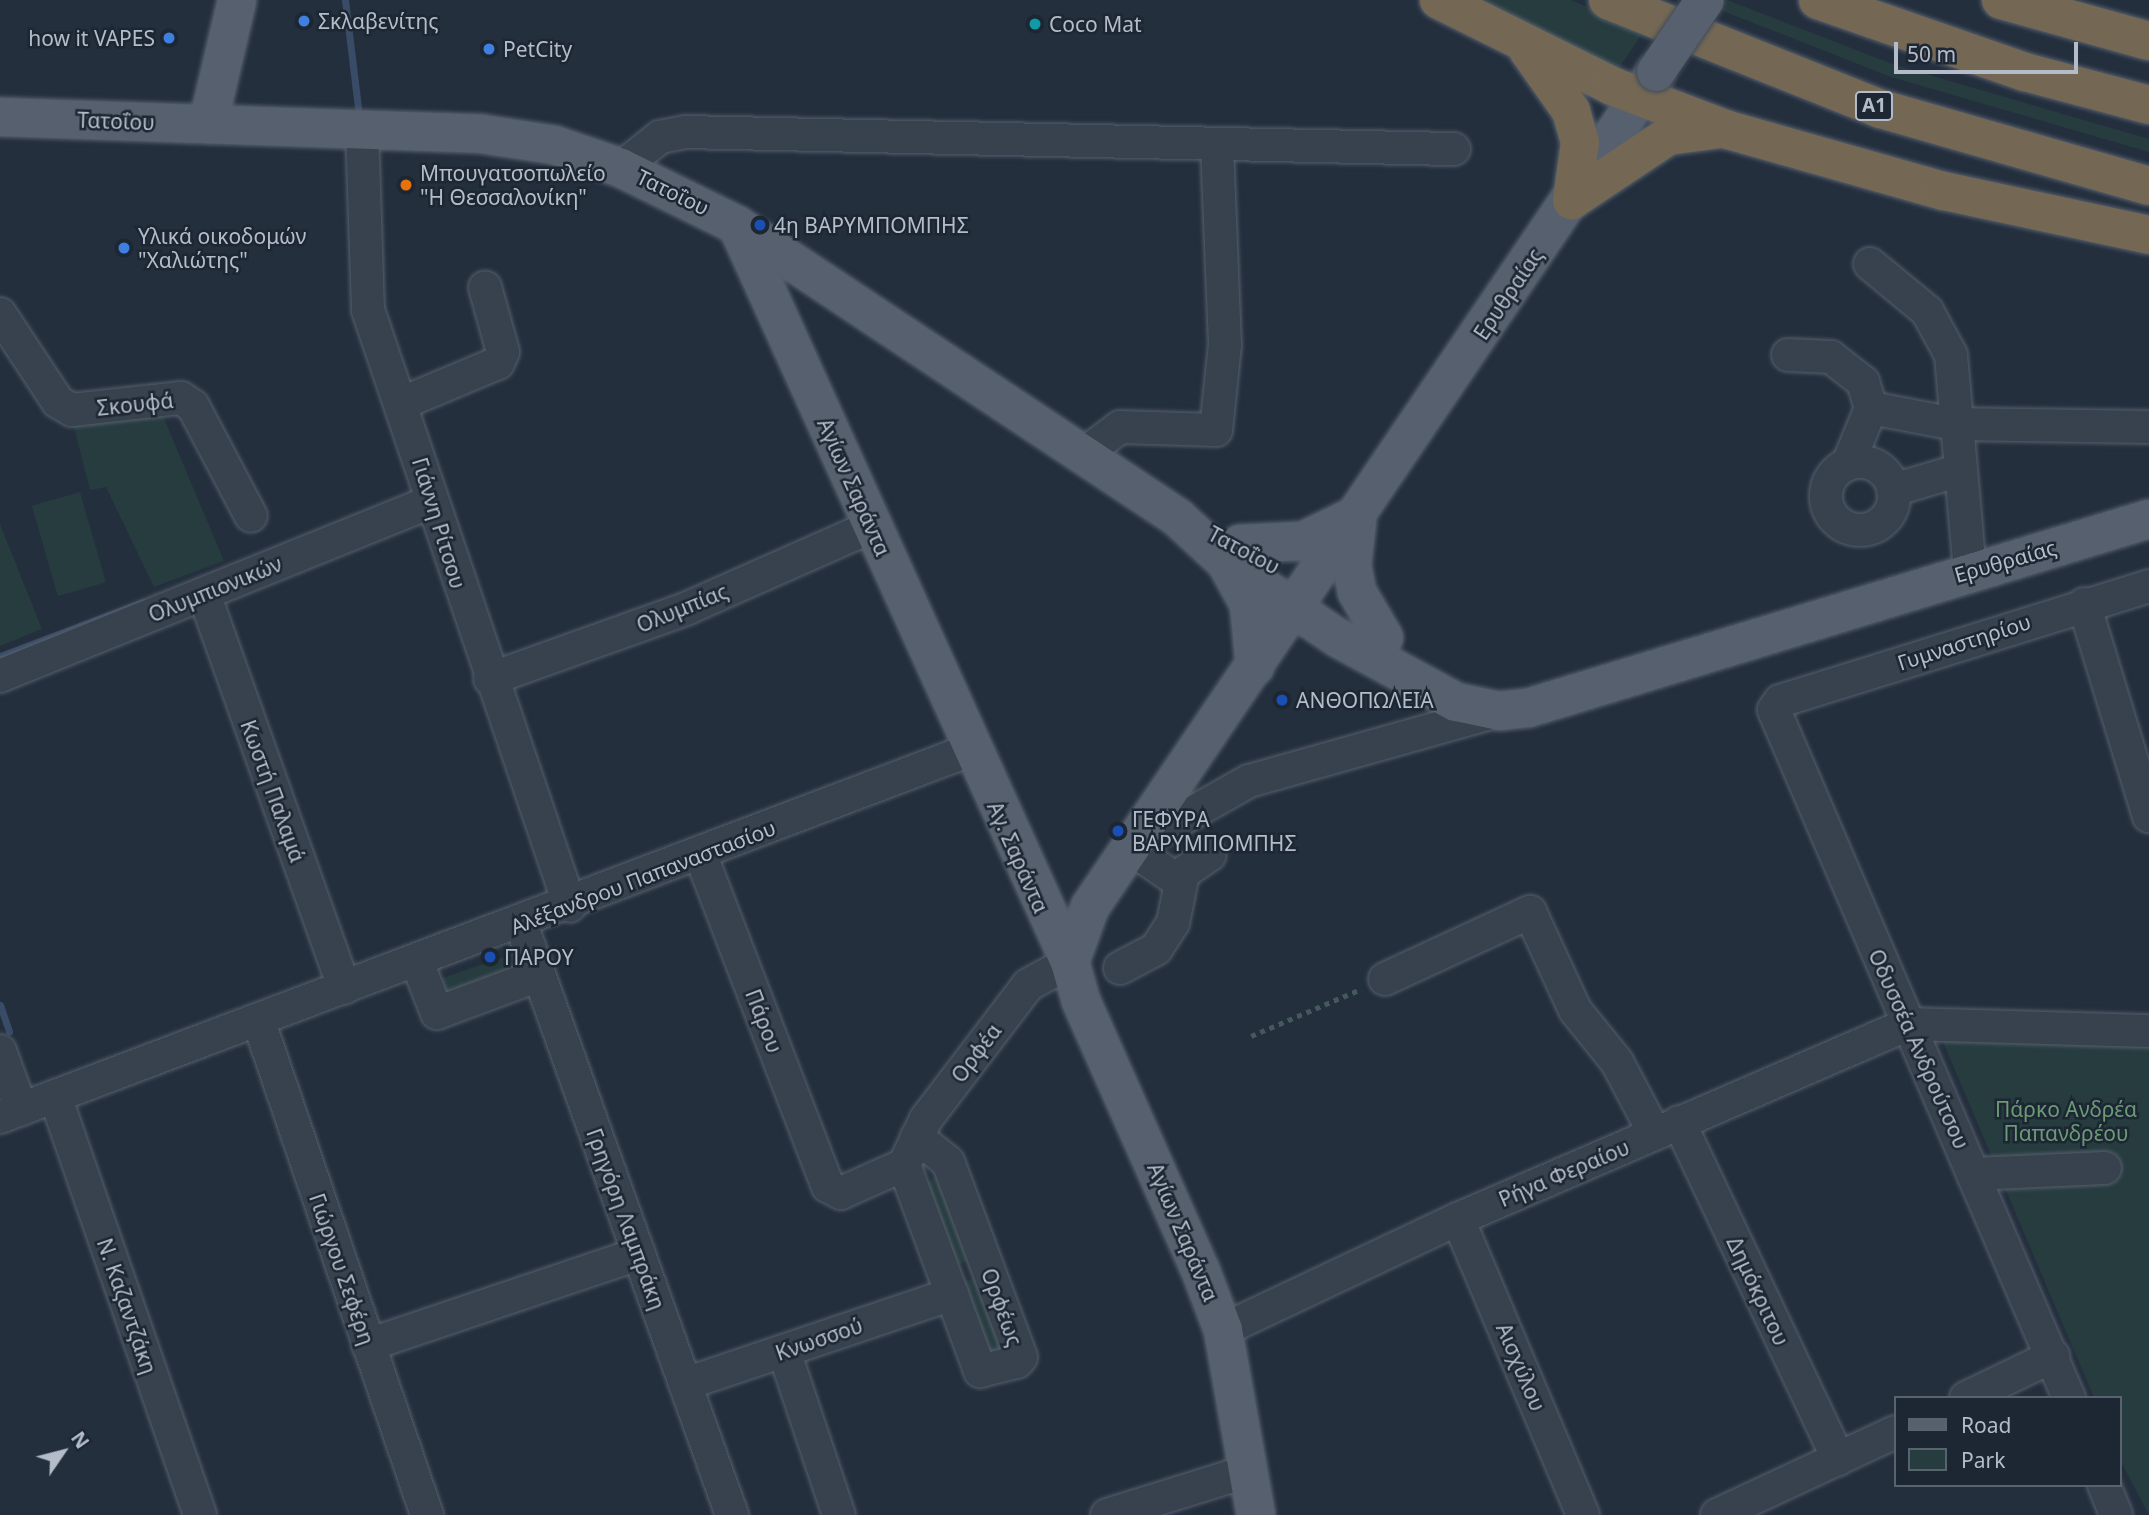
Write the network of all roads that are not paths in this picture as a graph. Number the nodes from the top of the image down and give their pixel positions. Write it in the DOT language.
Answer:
graph roads {
  1 [pos="237,0"];
  2 [pos="1439,0"];
  3 [pos="1608,0"];
  4 [pos="1705,0"];
  5 [pos="1818,0"];
  6 [pos="2001,0"];
  7 [pos="2149,41"];
  8 [pos="1522,43"];
  9 [pos="1648,84"];
  10 [pos="2149,105"];
  11 [pos="0,117"];
  12 [pos="208,124"];
  13 [pos="362,130"];
  14 [pos="1728,130"];
  15 [pos="1217,147"];
  16 [pos="1454,149"];
  17 [pos="621,168"];
  18 [pos="2149,186"];
  19 [pos="1572,200"];
  20 [pos="737,225"];
  21 [pos="2149,235"];
  22 [pos="1870,264"];
  23 [pos="485,287"];
  24 [pos="0,314"];
  25 [pos="1788,355"];
  26 [pos="400,404"];
  27 [pos="1871,408"];
  28 [pos="1955,424"];
  29 [pos="2149,427"];
  30 [pos="1084,454"];
  31 [pos="1848,464"];
  32 [pos="1957,471"];
  33 [pos="1894,490"];
  34 [pos="430,502"];
  35 [pos="1359,514"];
  36 [pos="251,516"];
  37 [pos="2149,519"];
  38 [pos="871,527"];
  39 [pos="1233,553"];
  40 [pos="1970,571"];
  41 [pos="2149,586"];
  42 [pos="204,594"];
  43 [pos="1302,598"];
  44 [pos="2084,604"];
  45 [pos="1384,638"];
  46 [pos="1255,667"];
  47 [pos="0,676"];
  48 [pos="490,679"];
  49 [pos="1580,688"];
  50 [pos="1780,701"];
  51 [pos="1499,711"];
  52 [pos="970,750"];
  53 [pos="2149,816"];
  54 [pos="1130,848"];
  55 [pos="1210,855"];
  56 [pos="701,856"];
  57 [pos="1180,882"];
  58 [pos="570,906"];
  59 [pos="521,924"];
  60 [pos="417,962"];
  61 [pos="1070,962"];
  62 [pos="1120,968"];
  63 [pos="539,975"];
  64 [pos="1385,979"];
  65 [pos="344,988"];
  66 [pos="259,1022"];
  67 [pos="1908,1024"];
  68 [pos="2149,1031"];
  69 [pos="0,1051"];
  70 [pos="55,1096"];
  71 [pos="10,1113"];
  72 [pos="1667,1128"];
  73 [pos="911,1151"];
  74 [pos="2105,1168"];
  75 [pos="1973,1174"];
  76 [pos="1458,1219"];
  77 [pos="639,1254"];
  78 [pos="987,1265"];
  79 [pos="949,1287"];
  80 [pos="1223,1330"];
  81 [pos="368,1345"];
  82 [pos="784,1351"];
  83 [pos="2053,1356"];
  84 [pos="685,1384"];
  85 [pos="1970,1396"];
  86 [pos="2069,1396"];
  87 [pos="1894,1432"];
  88 [pos="1838,1459"];
  89 [pos="1248,1471"];
  90 [pos="2106,1487"];
  91 [pos="200,1515"];
  92 [pos="427,1515"];
  93 [pos="732,1515"];
  94 [pos="839,1515"];
  95 [pos="1107,1515"];
  96 [pos="1256,1515"];
  97 [pos="1583,1515"];
  98 [pos="1717,1515"];
  99 [pos="2116,1515"];
  1 -- 12 [label="main road"];
  2 -- 8 [label="highway"];
  3 -- 18 [label="highway, Α1"];
  4 -- 9 [label="main road, Ερυθραίας, bridge"];
  5 -- 10 [label="highway"];
  6 -- 7 [label="highway"];
  8 -- 9 [label="highway"];
  8 -- 19 [label="highway"];
  9 -- 14 [label="highway"];
  9 -- 19 [label="main road, Ερυθραίας"];
  11 -- 12 [label="main road, Τατοΐου"];
  12 -- 13 [label="main road, Τατοΐου"];
  13 -- 17 [label="main road, Τατοΐου"];
  13 -- 26 [label="street, Γιάννη Ρίτσου"];
  14 -- 19 [label="highway"];
  14 -- 21 [label="highway"];
  15 -- 16 [label="street"];
  15 -- 17 [label="street"];
  15 -- 30 [label="street"];
  17 -- 20 [label="main road, Τατοΐου"];
  19 -- 35 [label="main road, Ερυθραίας"];
  20 -- 30 [label="main road, Τατοΐου"];
  20 -- 38 [label="main road, Αγίων Σαράντα"];
  22 -- 28 [label="street"];
  23 -- 26 [label="street"];
  24 -- 36 [label="street, Σκουφά"];
  25 -- 27 [label="street"];
  26 -- 34 [label="street, Γιάννη Ρίτσου"];
  27 -- 28 [label="street"];
  27 -- 31 [label="street"];
  28 -- 29 [label="street"];
  28 -- 32 [label="street"];
  30 -- 39 [label="main road, Τατοΐου"];
  31 -- 33 [label="street"];
  31 -- 33 [label="street"];
  32 -- 33 [label="street"];
  32 -- 40 [label="street"];
  34 -- 42 [label="street, Ολυμπιονικών"];
  34 -- 48 [label="street, Γιάννη Ρίτσου"];
  35 -- 39 [label="main road"];
  35 -- 43 [label="main road, Ερυθραίας"];
  35 -- 45 [label="main road"];
  37 -- 40 [label="main road, Ερυθραίας"];
  38 -- 48 [label="street, Ολυμπίας"];
  38 -- 52 [label="main road, Αγίων Σαράντα"];
  39 -- 43 [label="main road, Τατοΐου"];
  39 -- 46 [label="main road"];
  40 -- 49 [label="main road, Ερυθραίας"];
  41 -- 44 [label="street, Γυμναστηρίου"];
  42 -- 47 [label="street, Ολυμπιονικών"];
  42 -- 65 [label="street, Κωστή Παλαμά"];
  43 -- 45 [label="main road, Ερυθραίας"];
  43 -- 46 [label="main road, Ερυθραίας"];
  43 -- 51 [label="main road, Ερυθραίας"];
  44 -- 50 [label="street, Γυμναστηρίου"];
  44 -- 53 [label="street"];
  45 -- 49 [label="main road, Ερυθραίας"];
  46 -- 54 [label="main road, Ερυθραίας"];
  48 -- 58 [label="street, Γιάννη Ρίτσου"];
  49 -- 51 [label="main road, Ερυθραίας"];
  50 -- 67 [label="street, Οδυσσέα Ανδρούτσου"];
  51 -- 54 [label="street, Ερυθραίας"];
  52 -- 56 [label="street, Αλέξανδρου Παπαναστασίου"];
  52 -- 61 [label="main road, Αγ. Σαράντα"];
  54 -- 57 [label="street"];
  54 -- 61 [label="main road, Ερυθραίας"];
  55 -- 57 [label="street"];
  56 -- 58 [label="street, Αλέξανδρου Παπαναστασίου"];
  56 -- 73 [label="street, Πάρου"];
  57 -- 62 [label="street"];
  58 -- 59 [label="street, Αλέξανδρου Παπαναστασίου"];
  59 -- 60 [label="street, Αλέξανδρου Παπαναστασίου"];
  59 -- 63 [label="street, Γρηγόρη Λαμπράκη"];
  60 -- 63 [label="street"];
  60 -- 65 [label="street, Αλέξανδρου Παπαναστασίου"];
  61 -- 73 [label="street, Ορφέα"];
  61 -- 80 [label="main road, Αγίων Σαράντα"];
  63 -- 77 [label="street, Γρηγόρη Λαμπράκη"];
  64 -- 72 [label="street, Δημόκριτου"];
  65 -- 66 [label="street, Αλέξανδρου Παπαναστασίου"];
  66 -- 70 [label="street, Αλέξανδρου Παπαναστασίου"];
  66 -- 81 [label="street, Γιώργου Σεφέρη"];
  67 -- 68 [label="street"];
  67 -- 72 [label="street, Ρήγα Φεραίου"];
  67 -- 75 [label="street, Οδυσσέα Ανδρούτσου"];
  69 -- 71 [label="street"];
  70 -- 71 [label="street, Αλέξανδρου Παπαναστασίου"];
  70 -- 91 [label="street, Ν. Καζαντζάκη"];
  72 -- 76 [label="street, Ρήγα Φεραίου"];
  72 -- 88 [label="street, Δημόκριτου"];
  73 -- 78 [label="street, Ορφέως"];
  73 -- 79 [label="street, Ορφέως"];
  74 -- 75 [label="street"];
  75 -- 83 [label="street, Οδυσσέα Ανδρούτσου"];
  76 -- 80 [label="street, Ρήγα Φεραίου"];
  76 -- 97 [label="street, Αισχύλου"];
  77 -- 81 [label="street"];
  77 -- 84 [label="street, Γρηγόρη Λαμπράκη"];
  78 -- 79 [label="street, Κνωσσού"];
  78 -- 79 [label="street, Ορφέως"];
  79 -- 82 [label="street, Κνωσσού"];
  80 -- 89 [label="main road, Αγίων Σαράντα"];
  81 -- 92 [label="street, Γιώργου Σεφέρη"];
  82 -- 84 [label="street, Κνωσσού"];
  82 -- 94 [label="street"];
  83 -- 85 [label="street"];
  83 -- 86 [label="street, Οδυσσέα Ανδρούτσου"];
  84 -- 93 [label="street, Γρηγόρη Λαμπράκη"];
  87 -- 88 [label="street"];
  88 -- 98 [label="street"];
  89 -- 95 [label="street"];
  89 -- 96 [label="main road, Αγίων Σαράντα"];
  90 -- 99 [label="street"];
}
